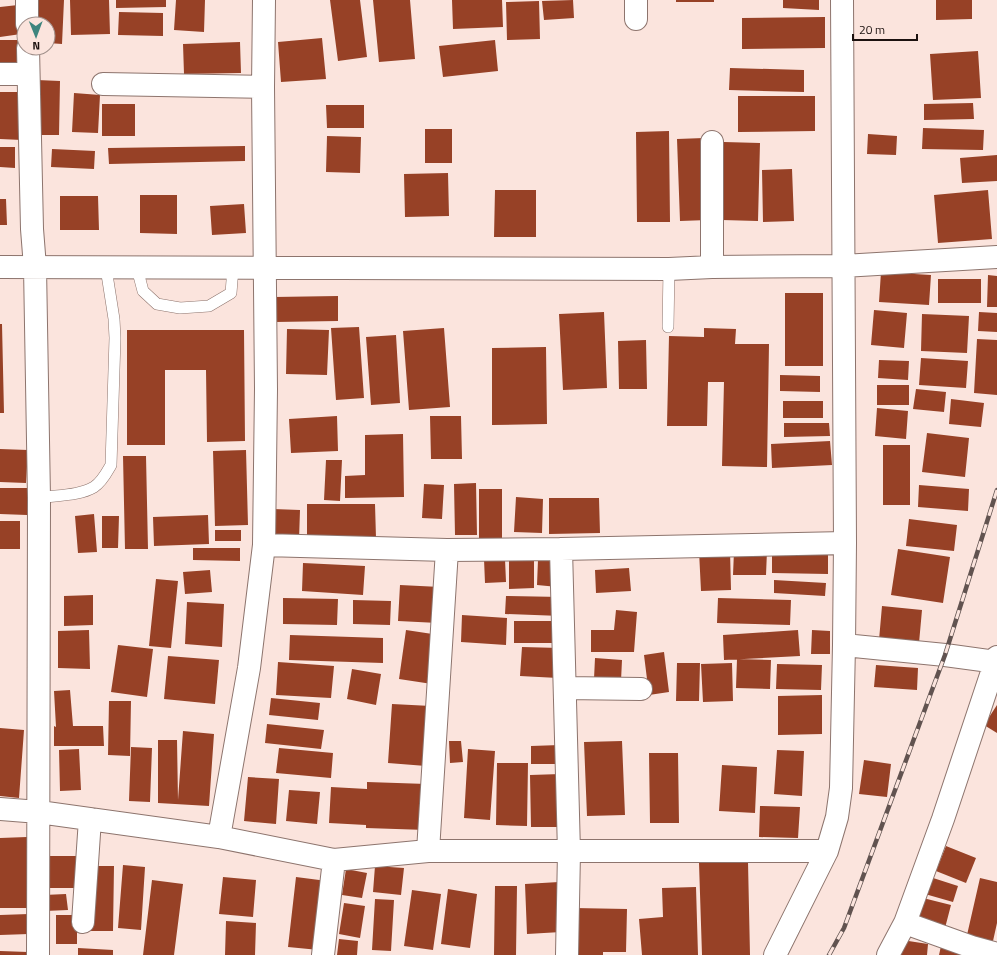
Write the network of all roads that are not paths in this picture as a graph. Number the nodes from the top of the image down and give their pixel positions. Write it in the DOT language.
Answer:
graph roads {
  1 [pos="27,0"];
  2 [pos="264,0"];
  3 [pos="842,0"];
  4 [pos="27,16"];
  5 [pos="28,56"];
  6 [pos="0,74"];
  7 [pos="28,74"];
  8 [pos="103,84"];
  9 [pos="263,87"];
  10 [pos="712,142"];
  11 [pos="997,257"];
  12 [pos="843,266"];
  13 [pos="0,267"];
  14 [pos="35,267"];
  15 [pos="712,267"];
  16 [pos="106,268"];
  17 [pos="136,268"];
  18 [pos="233,268"];
  19 [pos="265,268"];
  20 [pos="669,269"];
  21 [pos="668,327"];
  22 [pos="39,498"];
  23 [pos="845,543"];
  24 [pos="264,546"];
  25 [pos="447,550"];
  26 [pos="561,550"];
  27 [pos="844,645"];
  28 [pos="997,660"];
  29 [pos="565,688"];
  30 [pos="641,689"];
  31 [pos="0,809"];
  32 [pos="39,812"];
  33 [pos="90,819"];
  34 [pos="219,837"];
  35 [pos="428,851"];
  36 [pos="827,851"];
  37 [pos="569,852"];
  38 [pos="334,860"];
  39 [pos="83,922"];
  40 [pos="905,923"];
  41 [pos="971,951"];
  42 [pos="997,954"];
  43 [pos="38,955"];
  44 [pos="323,955"];
  45 [pos="567,955"];
  46 [pos="775,955"];
  47 [pos="888,955"];
  1 -- 4 [label="street"];
  2 -- 9 [label="street"];
  3 -- 12 [label="street"];
  5 -- 7 [label="street"];
  6 -- 7 [label="street"];
  7 -- 14 [label="street"];
  8 -- 9 [label="street"];
  9 -- 19 [label="street"];
  10 -- 15 [label="street"];
  11 -- 12 [label="street"];
  12 -- 15 [label="street"];
  12 -- 23 [label="street"];
  13 -- 14 [label="street"];
  14 -- 16 [label="street"];
  14 -- 22 [label="street"];
  15 -- 20 [label="street"];
  16 -- 17 [label="street"];
  16 -- 22 [label="lane"];
  17 -- 18 [label="street"];
  17 -- 18 [label="lane"];
  18 -- 19 [label="street"];
  19 -- 20 [label="street"];
  19 -- 24 [label="street"];
  20 -- 21 [label="lane"];
  22 -- 32 [label="street"];
  23 -- 26 [label="street"];
  23 -- 27 [label="street"];
  24 -- 25 [label="street"];
  24 -- 34 [label="street"];
  25 -- 26 [label="street"];
  25 -- 35 [label="street"];
  26 -- 29 [label="street"];
  27 -- 28 [label="street"];
  27 -- 36 [label="street"];
  28 -- 40 [label="street"];
  29 -- 30 [label="street"];
  29 -- 37 [label="street"];
  31 -- 32 [label="street"];
  32 -- 33 [label="street"];
  32 -- 43 [label="street"];
  33 -- 34 [label="street"];
  33 -- 39 [label="street"];
  34 -- 38 [label="street"];
  35 -- 37 [label="street"];
  35 -- 38 [label="street"];
  36 -- 37 [label="street"];
  36 -- 46 [label="street"];
  37 -- 45 [label="street"];
  38 -- 44 [label="street"];
  40 -- 41 [label="street"];
  40 -- 47 [label="street"];
  41 -- 42 [label="street"];
}
